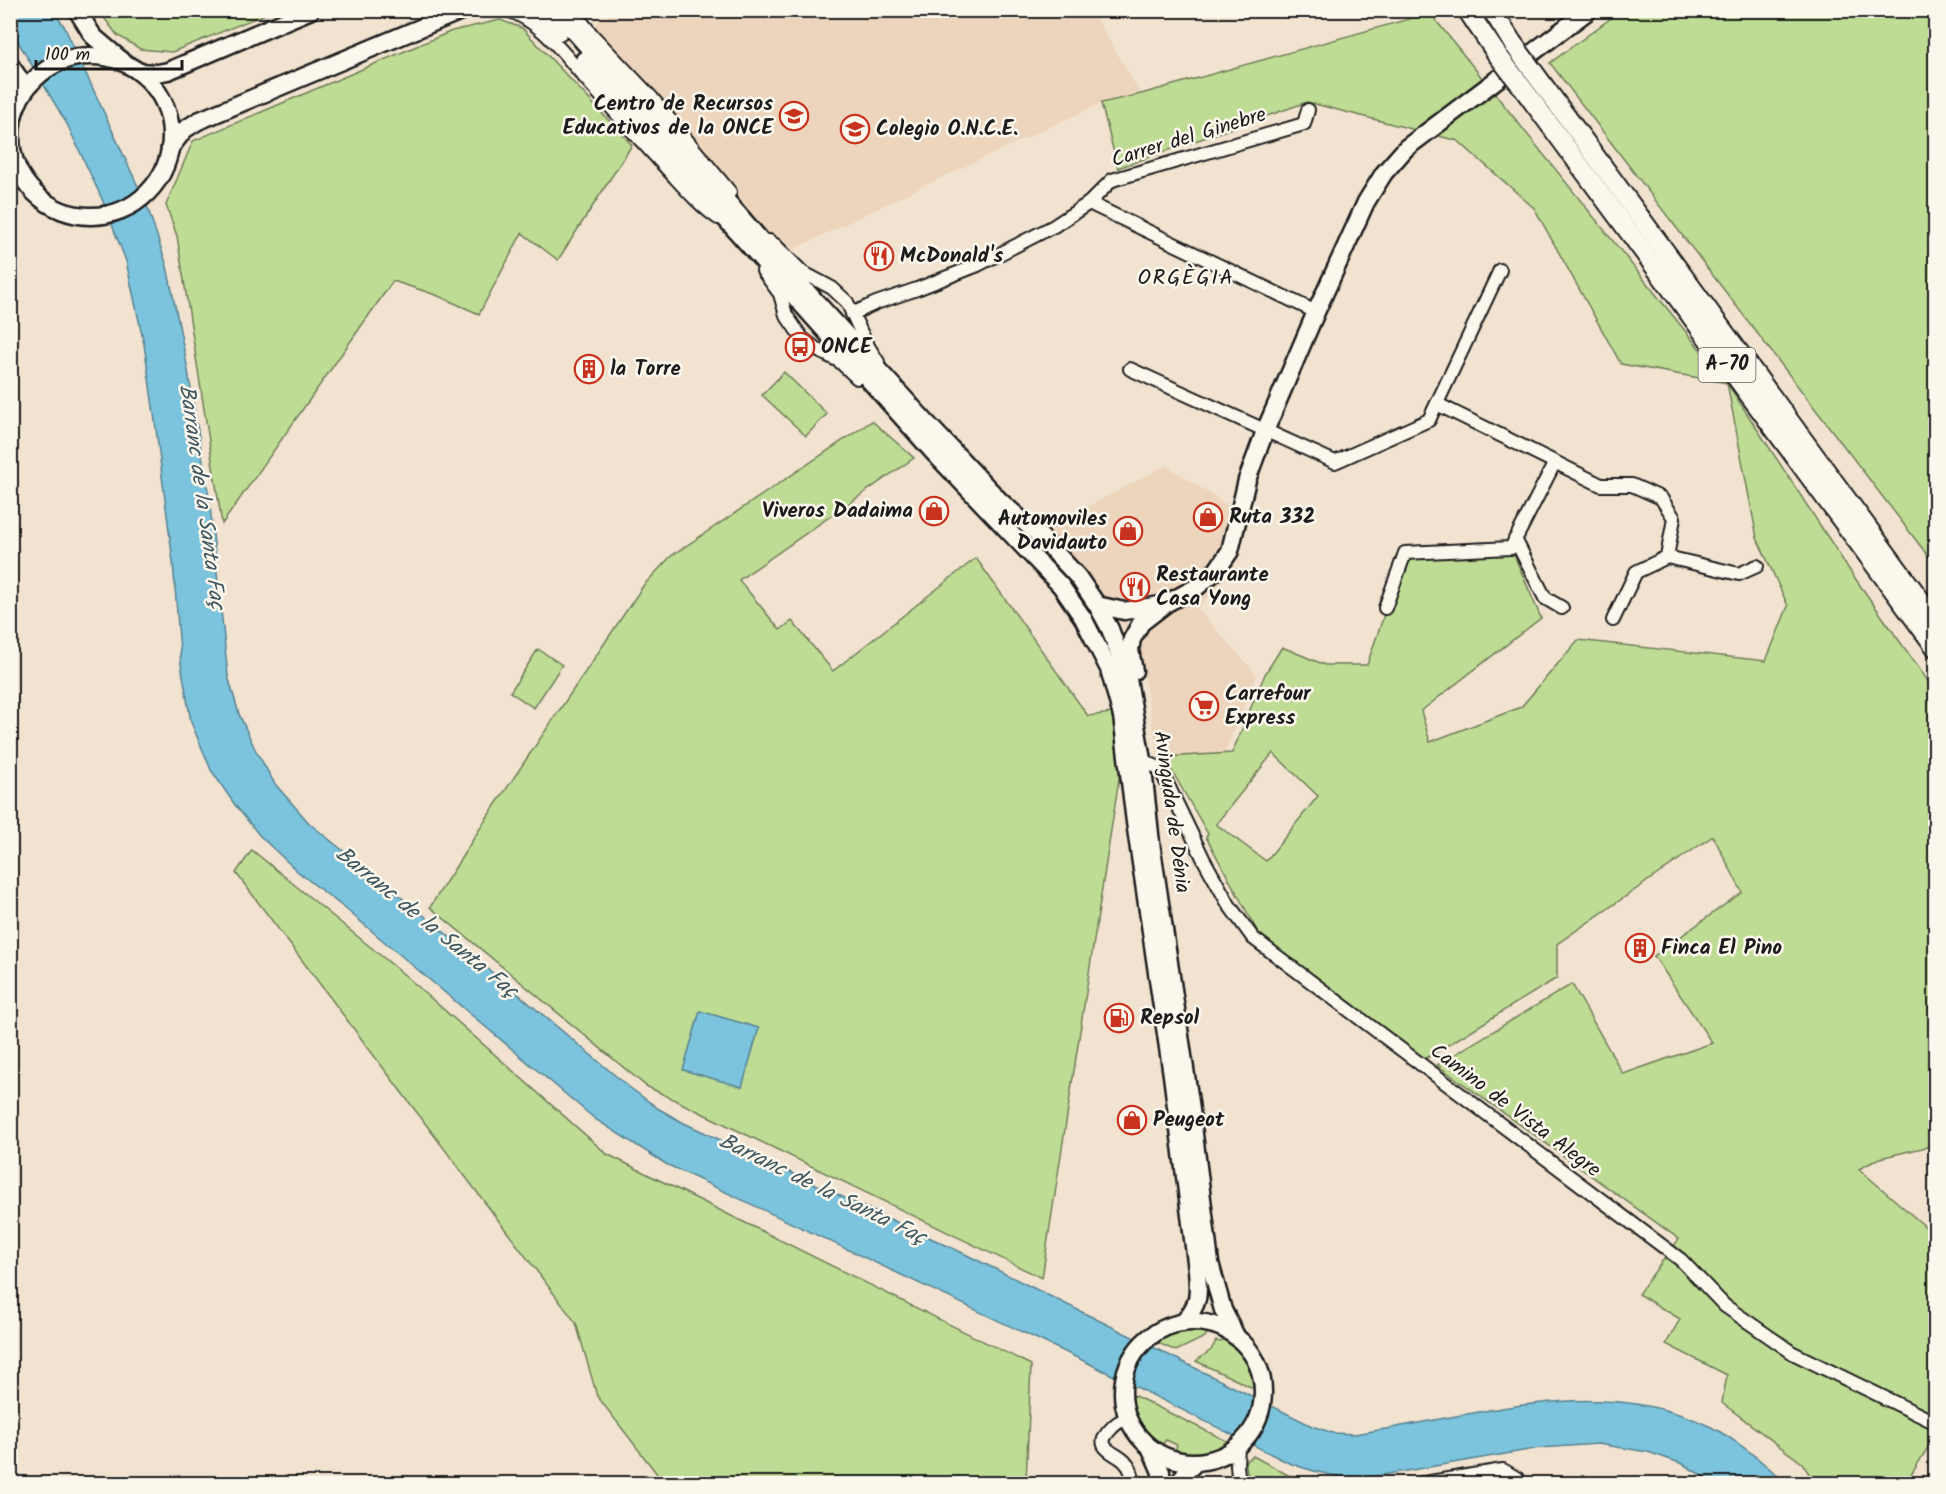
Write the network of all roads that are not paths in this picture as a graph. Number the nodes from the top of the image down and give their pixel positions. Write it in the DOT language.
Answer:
graph roads {
  1 [pos="77,10"];
  2 [pos="311,10"];
  3 [pos="463,10"];
  4 [pos="507,10"];
  5 [pos="540,10"];
  6 [pos="555,10"];
  7 [pos="572,10"];
  8 [pos="1467,10"];
  9 [pos="1492,10"];
  10 [pos="1589,10"];
  11 [pos="10,65"];
  12 [pos="132,68"];
  13 [pos="23,96"];
  14 [pos="1308,110"];
  15 [pos="170,148"];
  16 [pos="1089,203"];
  17 [pos="747,234"];
  18 [pos="1500,270"];
  19 [pos="832,288"];
  20 [pos="806,299"];
  21 [pos="1316,312"];
  22 [pos="852,314"];
  23 [pos="793,326"];
  24 [pos="838,335"];
  25 [pos="808,343"];
  26 [pos="1130,369"];
  27 [pos="884,377"];
  28 [pos="1437,404"];
  29 [pos="900,415"];
  30 [pos="1265,431"];
  31 [pos="1555,462"];
  32 [pos="1515,539"];
  33 [pos="1667,557"];
  34 [pos="1035,559"];
  35 [pos="1757,566"];
  36 [pos="1096,605"];
  37 [pos="1161,607"];
  38 [pos="1385,608"];
  39 [pos="1562,608"];
  40 [pos="1613,620"];
  41 [pos="1935,621"];
  42 [pos="1110,629"];
  43 [pos="1935,648"];
  44 [pos="1132,695"];
  45 [pos="1142,760"];
  46 [pos="1183,1323"];
  47 [pos="1236,1336"];
  48 [pos="1128,1419"];
  49 [pos="1935,1423"];
  50 [pos="1240,1445"];
  51 [pos="1151,1449"];
  52 [pos="1195,1463"];
  53 [pos="1133,1484"];
  54 [pos="1161,1484"];
  55 [pos="1178,1484"];
  56 [pos="1239,1484"];
  57 [pos="1418,1484"];
  58 [pos="1518,1484"];
  1 -- 12 [label="main road"];
  2 -- 12 [label="main road"];
  3 -- 15 [label="main road"];
  4 -- 17 [label="street, Avinguda de Dénia"];
  5 -- 17 [label="main road, Avinguda de Dénia"];
  6 -- 17 [label="main road, Avinguda de Dénia"];
  7 -- 17 [label="street, Avinguda de Dénia"];
  8 -- 43 [label="highway, A-70, bridge"];
  9 -- 41 [label="highway, A-70, bridge"];
  10 -- 21 [label="main road"];
  11 -- 13 [label="main road"];
  12 -- 13 [label="main road"];
  12 -- 15 [label="main road"];
  13 -- 15 [label="main road"];
  14 -- 16 [label="street, Carrer del Ginebre"];
  16 -- 21 [label="street"];
  16 -- 22 [label="street, Carrer del Ginebre"];
  17 -- 19 [label="street, Avinguda de Dénia"];
  17 -- 20 [label="main road, Avinguda de Dénia"];
  17 -- 23 [label="street, Avinguda de Dénia"];
  18 -- 28 [label="street"];
  19 -- 20 [label="street"];
  19 -- 22 [label="street, Avinguda de Dénia"];
  20 -- 23 [label="street"];
  20 -- 24 [label="main road, Avinguda de Dénia"];
  21 -- 30 [label="main road"];
  22 -- 24 [label="street"];
  22 -- 27 [label="street, Avinguda de Dénia"];
  23 -- 25 [label="street, Avinguda de Dénia"];
  24 -- 25 [label="street"];
  24 -- 27 [label="main road, Avinguda de Dénia"];
  24 -- 29 [label="main road, Avinguda de Dénia"];
  25 -- 29 [label="street, Avinguda de Dénia"];
  26 -- 30 [label="street"];
  27 -- 36 [label="main road, Avinguda de Dénia"];
  28 -- 30 [label="street"];
  28 -- 31 [label="street"];
  29 -- 34 [label="main road, Avinguda de Dénia"];
  30 -- 37 [label="main road"];
  31 -- 32 [label="street"];
  31 -- 33 [label="street"];
  32 -- 38 [label="street"];
  32 -- 39 [label="street"];
  33 -- 35 [label="street"];
  33 -- 40 [label="street"];
  34 -- 42 [label="main road"];
  34 -- 46 [label="main road, Avinguda de Dénia"];
  36 -- 37 [label="main road"];
  36 -- 42 [label="main road, Avinguda de Dénia"];
  37 -- 42 [label="main road"];
  37 -- 44 [label="main road"];
  42 -- 44 [label="main road, Avinguda de Dénia"];
  44 -- 45 [label="main road, Avinguda de Dénia"];
  45 -- 47 [label="main road, Avinguda de Dénia"];
  45 -- 49 [label="street, Camino de Vista Alegre"];
  46 -- 47 [label="main road"];
  46 -- 48 [label="main road"];
  47 -- 50 [label="main road"];
  48 -- 51 [label="main road"];
  48 -- 53 [label="street"];
  50 -- 52 [label="main road"];
  50 -- 56 [label="street"];
  51 -- 52 [label="main road"];
  51 -- 54 [label="main road"];
  52 -- 55 [label="main road"];
  57 -- 58 [label="street"];
}
